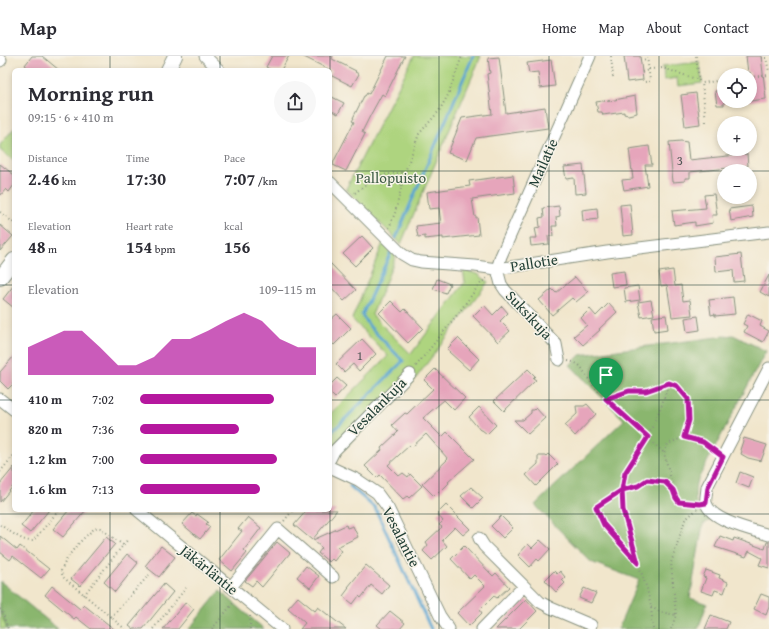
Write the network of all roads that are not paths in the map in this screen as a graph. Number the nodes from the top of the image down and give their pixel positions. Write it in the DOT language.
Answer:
graph roads {
  1 [pos="175,56"];
  2 [pos="205,56"];
  3 [pos="590,56"];
  4 [pos="169,68"];
  5 [pos="217,68"];
  6 [pos="332,184"];
  7 [pos="769,232"];
  8 [pos="12,263"];
  9 [pos="497,269"];
  10 [pos="0,278"];
  11 [pos="558,360"];
  12 [pos="769,368"];
  13 [pos="410,374"];
  14 [pos="0,399"];
  15 [pos="12,408"];
  16 [pos="332,455"];
  17 [pos="332,468"];
  18 [pos="138,512"];
  19 [pos="769,535"];
  20 [pos="479,538"];
  21 [pos="333,577"];
  22 [pos="524,586"];
  23 [pos="231,587"];
  24 [pos="591,625"];
  25 [pos="282,629"];
  26 [pos="449,629"];
  27 [pos="482,629"];
  1 -- 4 [label="street"];
  2 -- 5 [label="street"];
  3 -- 9 [label="street, Mailatie"];
  6 -- 9 [label="street, Pallotie"];
  7 -- 9 [label="street, Pallotie"];
  8 -- 10 [label="street"];
  9 -- 11 [label="street, Suksikuja"];
  12 -- 19 [label="street"];
  13 -- 16 [label="street, Vesalankuja"];
  14 -- 15 [label="street"];
  17 -- 26 [label="street, Vesalantie"];
  18 -- 23 [label="street, Jäkärläntie"];
  20 -- 22 [label="street"];
  21 -- 23 [label="street"];
  22 -- 24 [label="street"];
  22 -- 27 [label="street"];
  23 -- 25 [label="street, Jäkärläntie"];
}
